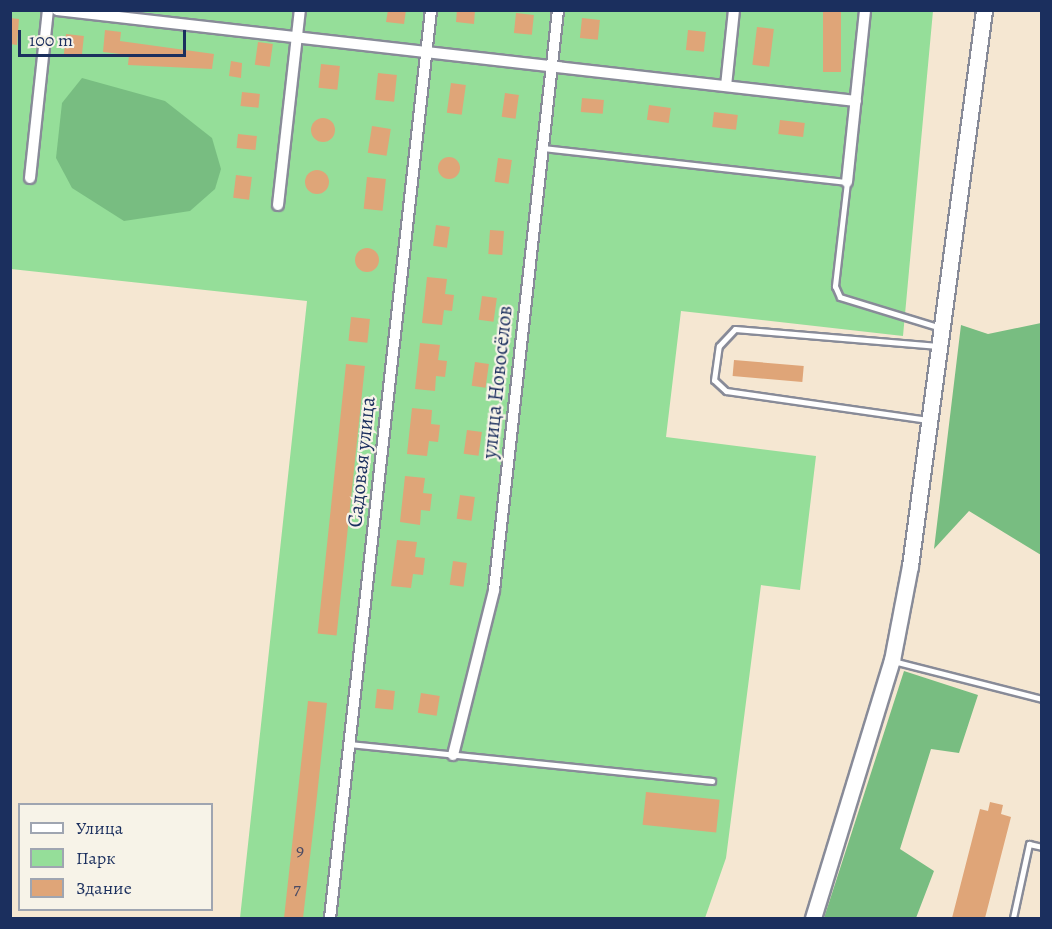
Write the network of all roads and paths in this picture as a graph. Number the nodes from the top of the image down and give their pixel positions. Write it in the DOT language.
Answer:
graph roads {
  1 [pos="48,10"];
  2 [pos="57,10"];
  3 [pos="300,10"];
  4 [pos="431,10"];
  5 [pos="558,10"];
  6 [pos="734,10"];
  7 [pos="866,10"];
  8 [pos="984,10"];
  9 [pos="297,38"];
  10 [pos="427,52"];
  11 [pos="552,66"];
  12 [pos="726,86"];
  13 [pos="856,101"];
  14 [pos="543,148"];
  15 [pos="30,178"];
  16 [pos="847,182"];
  17 [pos="278,205"];
  18 [pos="942,328"];
  19 [pos="940,346"];
  20 [pos="931,420"];
  21 [pos="892,660"];
  22 [pos="1041,699"];
  23 [pos="350,744"];
  24 [pos="453,754"];
  25 [pos="712,781"];
  26 [pos="1041,847"];
  27 [pos="330,918"];
  28 [pos="813,918"];
  29 [pos="1013,918"];
  1 -- 15 [label="street"];
  2 -- 9 [label="street"];
  3 -- 9 [label="street"];
  4 -- 10 [label="street, Садовая улица"];
  5 -- 11 [label="street, улица Новосёлов"];
  6 -- 12 [label="street"];
  7 -- 13 [label="street"];
  8 -- 18 [label="main road"];
  9 -- 10 [label="street"];
  9 -- 17 [label="street"];
  10 -- 11 [label="street"];
  10 -- 23 [label="street, Садовая улица"];
  11 -- 12 [label="street"];
  11 -- 14 [label="street, улица Новосёлов"];
  12 -- 13 [label="street"];
  13 -- 16 [label="street"];
  14 -- 16 [label="lane"];
  14 -- 24 [label="street, улица Новосёлов"];
  16 -- 18 [label="lane"];
  18 -- 19 [label="main road"];
  19 -- 20 [label="main road"];
  19 -- 20 [label="lane"];
  20 -- 21 [label="main road"];
  21 -- 22 [label="lane"];
  21 -- 28 [label="main road"];
  23 -- 24 [label="lane"];
  23 -- 27 [label="street, Садовая улица"];
  24 -- 25 [label="lane"];
  26 -- 29 [label="lane"];
}
